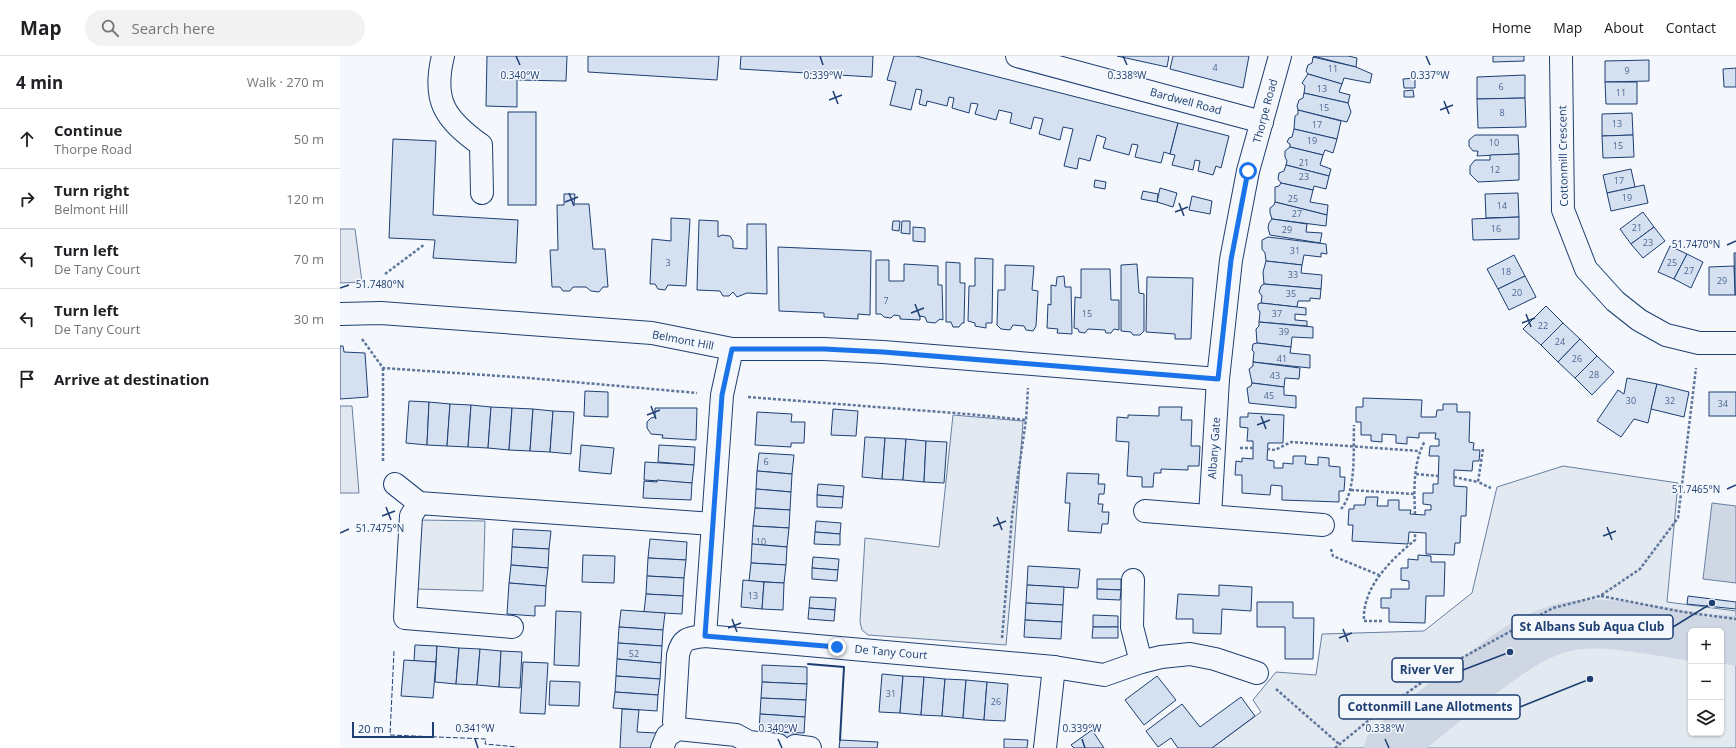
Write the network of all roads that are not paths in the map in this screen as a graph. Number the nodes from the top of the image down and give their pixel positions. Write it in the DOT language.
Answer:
graph roads {
  1 [pos="443,56"];
  2 [pos="1017,56"];
  3 [pos="1280,56"];
  4 [pos="1561,56"];
  5 [pos="1262,122"];
  6 [pos="482,192"];
  7 [pos="348,313"];
  8 [pos="1736,343"];
  9 [pos="732,349"];
  10 [pos="1218,379"];
  11 [pos="395,484"];
  12 [pos="419,503"];
  13 [pos="1145,511"];
  14 [pos="1210,516"];
  15 [pos="713,524"];
  16 [pos="1323,525"];
  17 [pos="1133,580"];
  18 [pos="512,627"];
  19 [pos="705,636"];
  20 [pos="1141,662"];
  21 [pos="1054,667"];
  22 [pos="1257,673"];
  23 [pos="678,729"];
  24 [pos="1047,738"];
  25 [pos="794,746"];
  26 [pos="662,748"];
  1 -- 6 [label="street"];
  2 -- 5 [label="street, Bardwell Road"];
  3 -- 5 [label="street, Thorpe Road"];
  4 -- 8 [label="street, Cottonmill Crescent"];
  5 -- 10 [label="street, Thorpe Road"];
  7 -- 9 [label="street, Belmont Hill"];
  9 -- 10 [label="street, Belmont Hill"];
  9 -- 15 [label="street"];
  10 -- 14 [label="street, Albany Gate"];
  11 -- 12 [label="street"];
  12 -- 15 [label="street"];
  12 -- 18 [label="street"];
  13 -- 14 [label="street"];
  14 -- 16 [label="street"];
  15 -- 19 [label="street"];
  17 -- 20 [label="street"];
  19 -- 21 [label="street, De Tany Court"];
  19 -- 23 [label="street, De Tany Court"];
  20 -- 21 [label="street, De Tany Court"];
  20 -- 22 [label="street"];
  21 -- 24 [label="street"];
  23 -- 25 [label="street"];
  23 -- 26 [label="street"];
}
